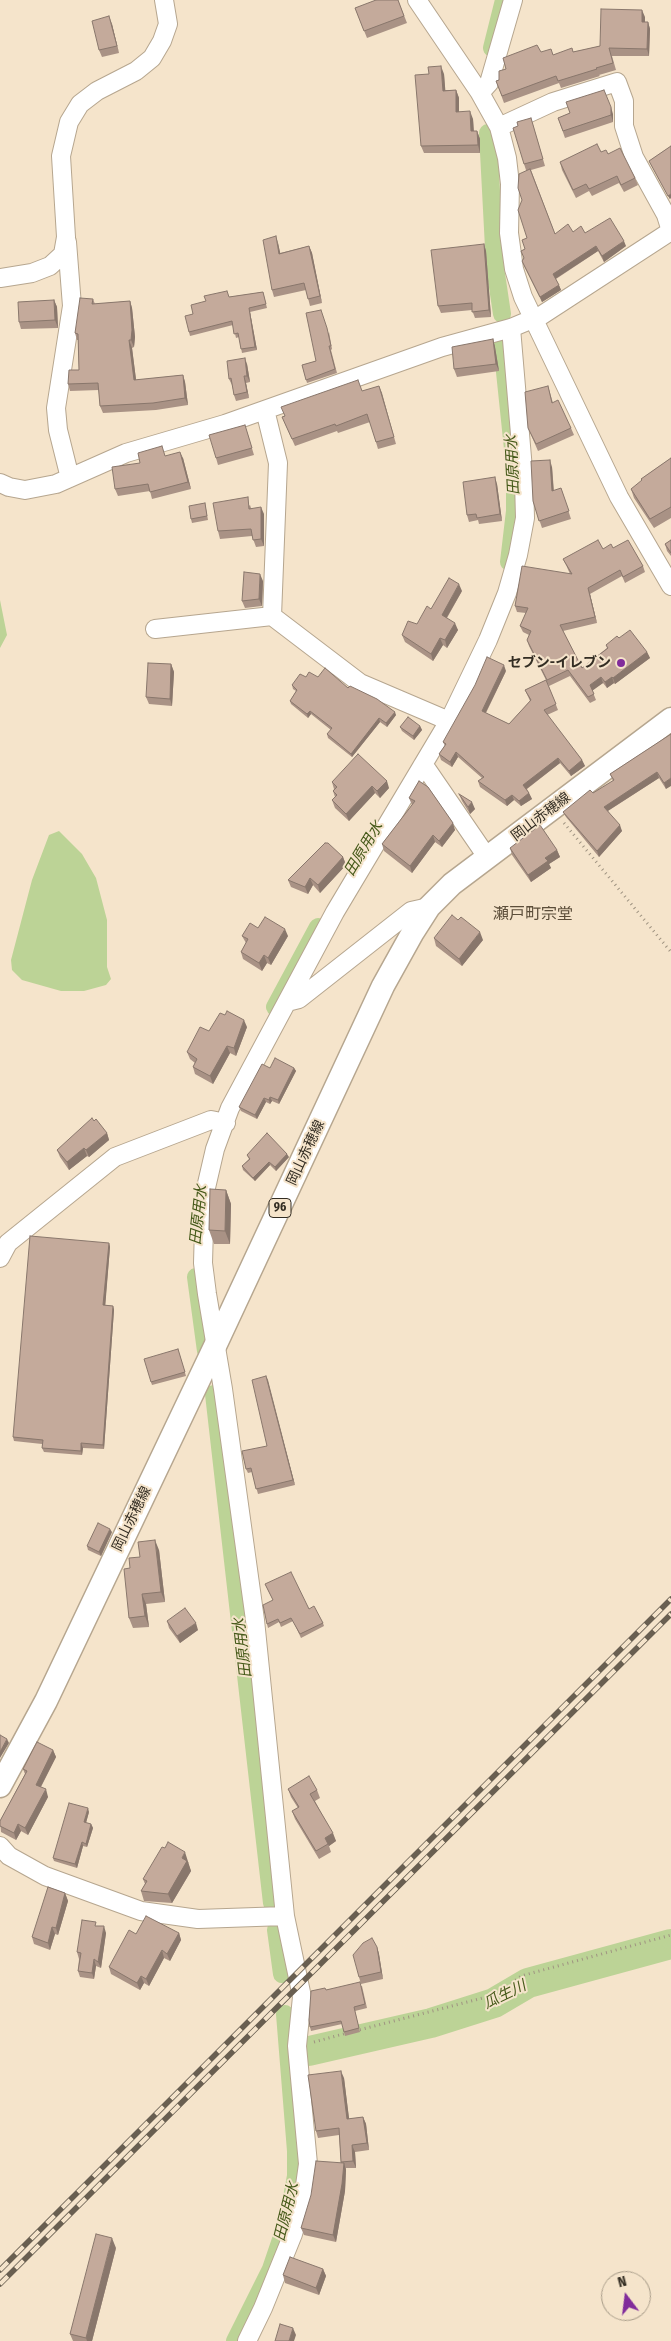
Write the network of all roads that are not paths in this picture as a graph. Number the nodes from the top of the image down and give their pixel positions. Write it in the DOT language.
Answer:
graph roads {
  1 [pos="164,0"];
  2 [pos="417,0"];
  3 [pos="513,0"];
  4 [pos="480,93"];
  5 [pos="499,127"];
  6 [pos="671,231"];
  7 [pos="66,237"];
  8 [pos="0,278"];
  9 [pos="532,320"];
  10 [pos="512,328"];
  11 [pos="265,410"];
  12 [pos="70,478"];
  13 [pos="0,483"];
  14 [pos="671,586"];
  15 [pos="272,616"];
  16 [pos="155,629"];
  17 [pos="444,718"];
  18 [pos="671,719"];
  19 [pos="422,766"];
  20 [pos="487,857"];
  21 [pos="429,907"];
  22 [pos="287,1002"];
  23 [pos="220,1121"];
  24 [pos="0,1258"];
  25 [pos="216,1344"];
  26 [pos="0,1786"];
  27 [pos="0,1846"];
  28 [pos="285,1916"];
  29 [pos="247,2341"];
  1 -- 7 [label="street"];
  2 -- 4 [label="street"];
  3 -- 4 [label="street"];
  4 -- 5 [label="street"];
  5 -- 6 [label="street"];
  5 -- 9 [label="street"];
  6 -- 9 [label="street"];
  7 -- 8 [label="street"];
  7 -- 12 [label="street"];
  9 -- 10 [label="street"];
  9 -- 14 [label="street"];
  10 -- 11 [label="street"];
  10 -- 17 [label="street"];
  11 -- 12 [label="street"];
  11 -- 15 [label="street"];
  12 -- 13 [label="street"];
  15 -- 16 [label="street"];
  15 -- 17 [label="street"];
  17 -- 19 [label="street"];
  18 -- 20 [label="main road, 岡山赤穂線 / 96"];
  19 -- 20 [label="street"];
  19 -- 22 [label="street"];
  20 -- 21 [label="main road, 岡山赤穂線 / 96"];
  21 -- 22 [label="street"];
  21 -- 25 [label="main road, 岡山赤穂線 / 96"];
  22 -- 23 [label="street"];
  23 -- 24 [label="street"];
  23 -- 25 [label="street"];
  25 -- 26 [label="main road, 岡山赤穂線 / 96"];
  25 -- 28 [label="street"];
  27 -- 28 [label="street"];
  28 -- 29 [label="street"];
}
